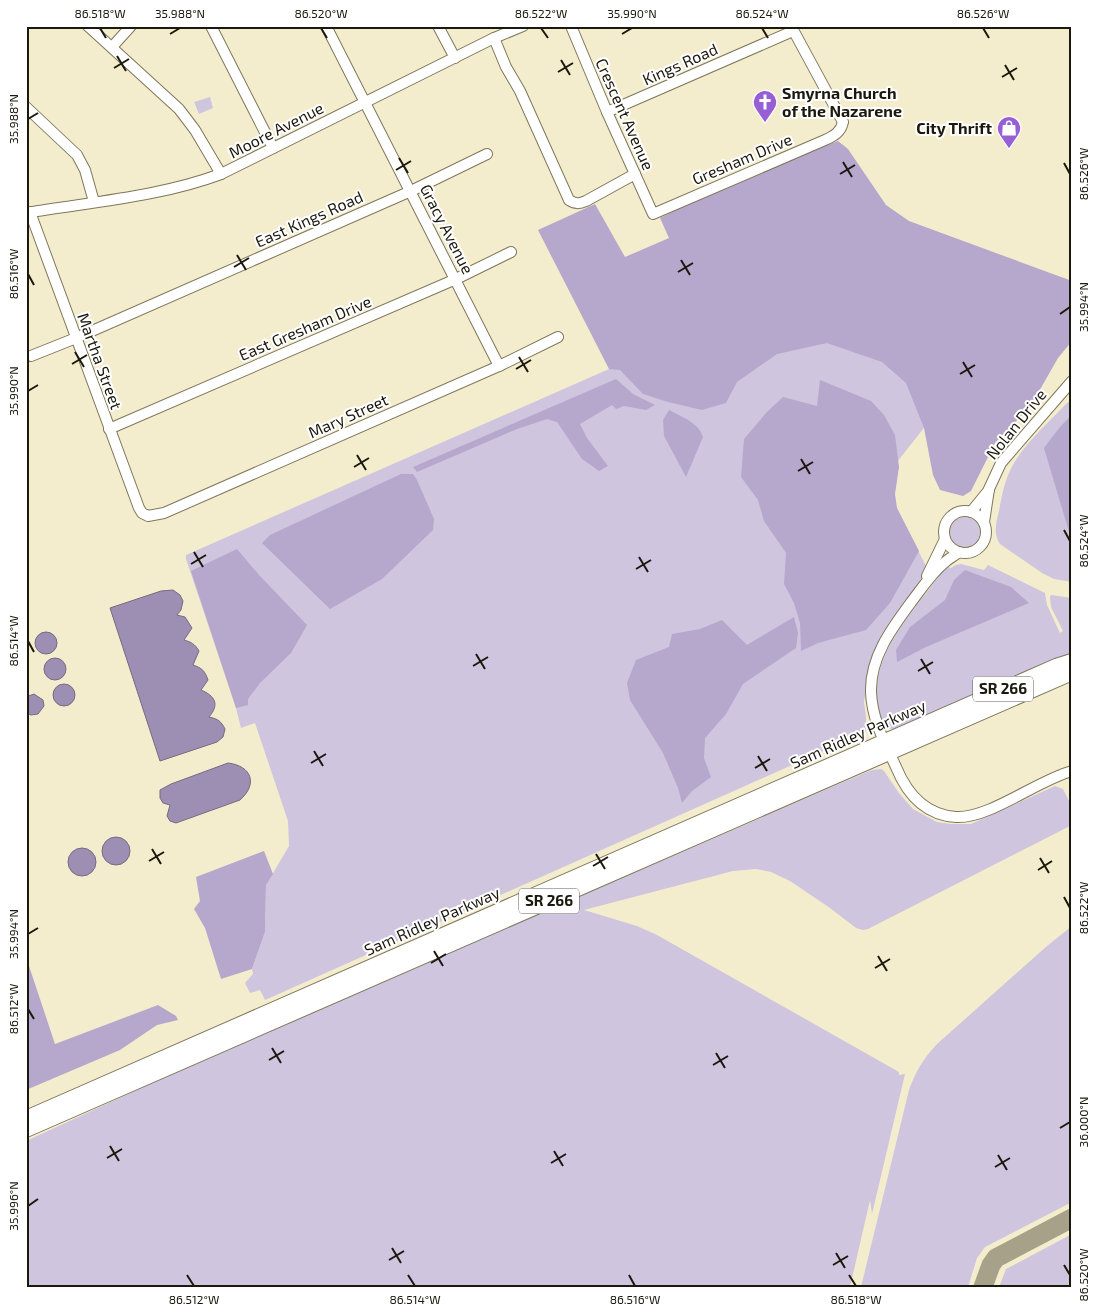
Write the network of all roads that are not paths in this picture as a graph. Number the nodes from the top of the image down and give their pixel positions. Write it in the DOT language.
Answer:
graph roads {
  1 [pos="88,26"];
  2 [pos="131,26"];
  3 [pos="211,26"];
  4 [pos="326,26"];
  5 [pos="438,26"];
  6 [pos="523,26"];
  7 [pos="571,26"];
  8 [pos="792,28"];
  9 [pos="494,38"];
  10 [pos="112,47"];
  11 [pos="455,58"];
  12 [pos="365,102"];
  13 [pos="26,106"];
  14 [pos="607,112"];
  15 [pos="273,148"];
  16 [pos="487,154"];
  17 [pos="221,174"];
  18 [pos="635,174"];
  19 [pos="411,191"];
  20 [pos="94,202"];
  21 [pos="28,213"];
  22 [pos="653,214"];
  23 [pos="511,252"];
  24 [pos="456,279"];
  25 [pos="558,337"];
  26 [pos="76,338"];
  27 [pos="31,356"];
  28 [pos="499,366"];
  29 [pos="1072,381"];
  30 [pos="109,429"];
  31 [pos="989,489"];
  32 [pos="970,512"];
  33 [pos="148,516"];
  34 [pos="984,522"];
  35 [pos="945,539"];
  36 [pos="959,552"];
  37 [pos="924,585"];
  38 [pos="1072,661"];
  39 [pos="1072,673"];
  40 [pos="887,748"];
  41 [pos="1072,771"];
  42 [pos="26,1118"];
  43 [pos="26,1130"];
  1 -- 10 [label="street"];
  2 -- 10 [label="street"];
  3 -- 15 [label="street"];
  4 -- 12 [label="street, Gracy Avenue"];
  5 -- 11 [label="street"];
  6 -- 9 [label="street, Moore Avenue"];
  7 -- 14 [label="street, Crescent Avenue"];
  8 -- 14 [label="street, Kings Road"];
  8 -- 22 [label="street, Gresham Drive"];
  9 -- 11 [label="street, Moore Avenue"];
  9 -- 18 [label="street"];
  10 -- 17 [label="street"];
  11 -- 12 [label="street, Moore Avenue"];
  12 -- 15 [label="street, Moore Avenue"];
  12 -- 19 [label="street, Gracy Avenue"];
  13 -- 20 [label="street"];
  14 -- 18 [label="street, Crescent Avenue"];
  15 -- 17 [label="street, Moore Avenue"];
  16 -- 19 [label="street, East Kings Road"];
  17 -- 20 [label="street, Moore Avenue"];
  18 -- 22 [label="street, Crescent Avenue"];
  19 -- 24 [label="street, Gracy Avenue"];
  19 -- 26 [label="street, East Kings Road"];
  20 -- 21 [label="street, Moore Avenue"];
  21 -- 26 [label="street, Martha Street"];
  23 -- 24 [label="street, East Gresham Drive"];
  24 -- 28 [label="street, Gracy Avenue"];
  24 -- 30 [label="street, East Gresham Drive"];
  25 -- 28 [label="street, Mary Street"];
  26 -- 27 [label="street, East Kings Road"];
  26 -- 30 [label="street, Martha Street"];
  28 -- 33 [label="street, Mary Street"];
  29 -- 31 [label="street, Nolan Drive"];
  30 -- 33 [label="street, Martha Street"];
  31 -- 32 [label="street, Nolan Drive"];
  31 -- 34 [label="street, Nolan Drive"];
  32 -- 34 [label="street"];
  32 -- 35 [label="street"];
  34 -- 36 [label="street"];
  35 -- 36 [label="street"];
  35 -- 37 [label="street"];
  36 -- 37 [label="street"];
  37 -- 40 [label="street"];
  38 -- 40 [label="main road, Sam Ridley Parkway / SR 266"];
  39 -- 40 [label="main road, Sam Ridley Parkway / SR 266"];
  40 -- 41 [label="street"];
  40 -- 42 [label="main road, Sam Ridley Parkway / SR 266"];
  40 -- 43 [label="main road, Sam Ridley Parkway / SR 266"];
}
